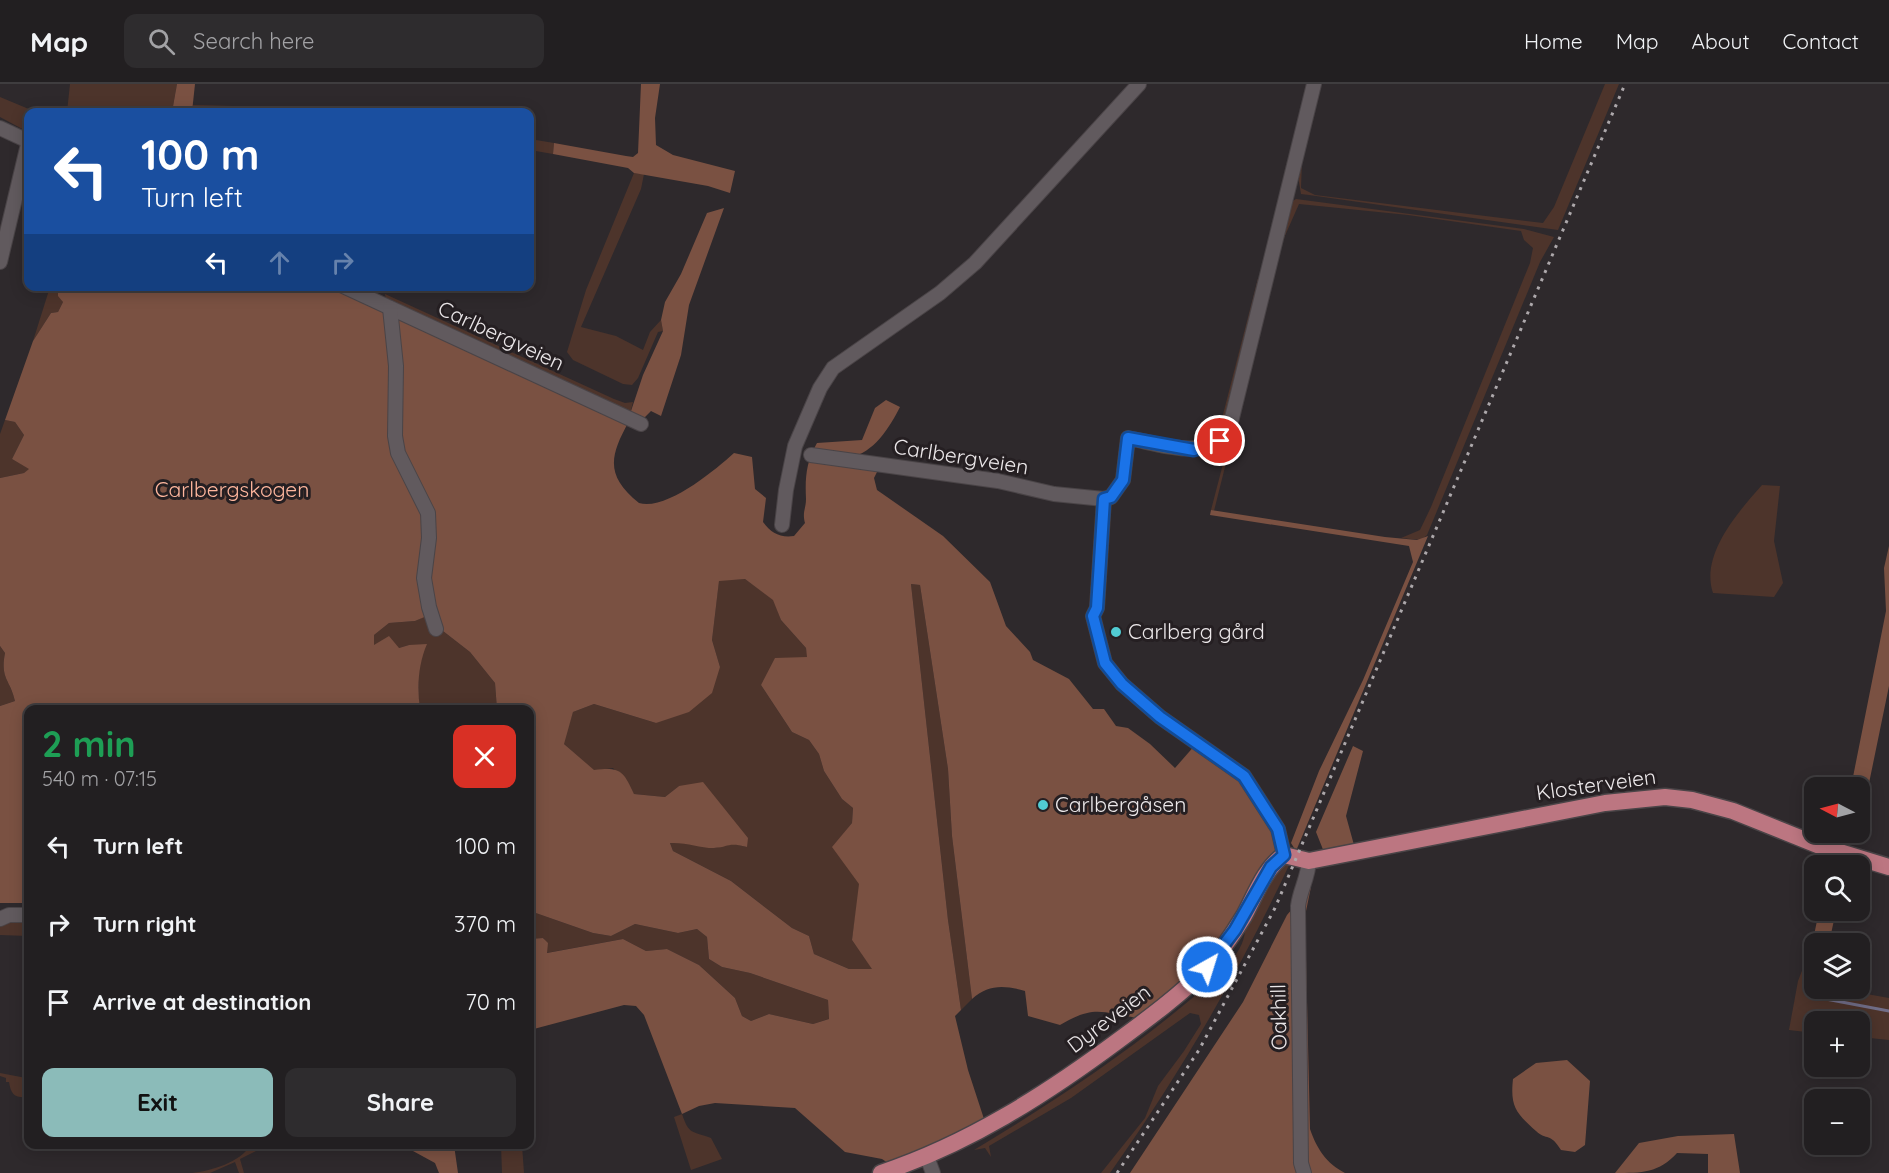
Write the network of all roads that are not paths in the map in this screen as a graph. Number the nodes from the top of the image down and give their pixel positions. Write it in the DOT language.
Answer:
graph roads {
  1 [pos="1139,84"];
  2 [pos="1314,84"];
  3 [pos="0,128"];
  4 [pos="24,141"];
  5 [pos="24,160"];
  6 [pos="0,262"];
  7 [pos="354,291"];
  8 [pos="390,308"];
  9 [pos="641,424"];
  10 [pos="811,455"];
  11 [pos="1104,499"];
  12 [pos="782,525"];
  13 [pos="436,629"];
  14 [pos="1284,855"];
  15 [pos="1306,860"];
  16 [pos="1889,867"];
  17 [pos="24,915"];
  18 [pos="0,919"];
  19 [pos="927,1156"];
  20 [pos="880,1173"];
  21 [pos="933,1173"];
  22 [pos="1304,1173"];
  1 -- 12 [label="street"];
  2 -- 11 [label="street"];
  3 -- 4 [label="street"];
  5 -- 6 [label="street"];
  7 -- 8 [label="street, Carlbergveien"];
  8 -- 9 [label="street, Carlbergveien"];
  8 -- 13 [label="street"];
  10 -- 11 [label="street, Carlbergveien"];
  11 -- 14 [label="street"];
  14 -- 15 [label="main road"];
  14 -- 19 [label="main road, Dyreveien"];
  15 -- 16 [label="main road, Klosterveien"];
  15 -- 22 [label="street, Oakhill"];
  17 -- 18 [label="street"];
  19 -- 20 [label="main road, Dyreveien"];
  19 -- 21 [label="street"];
}
